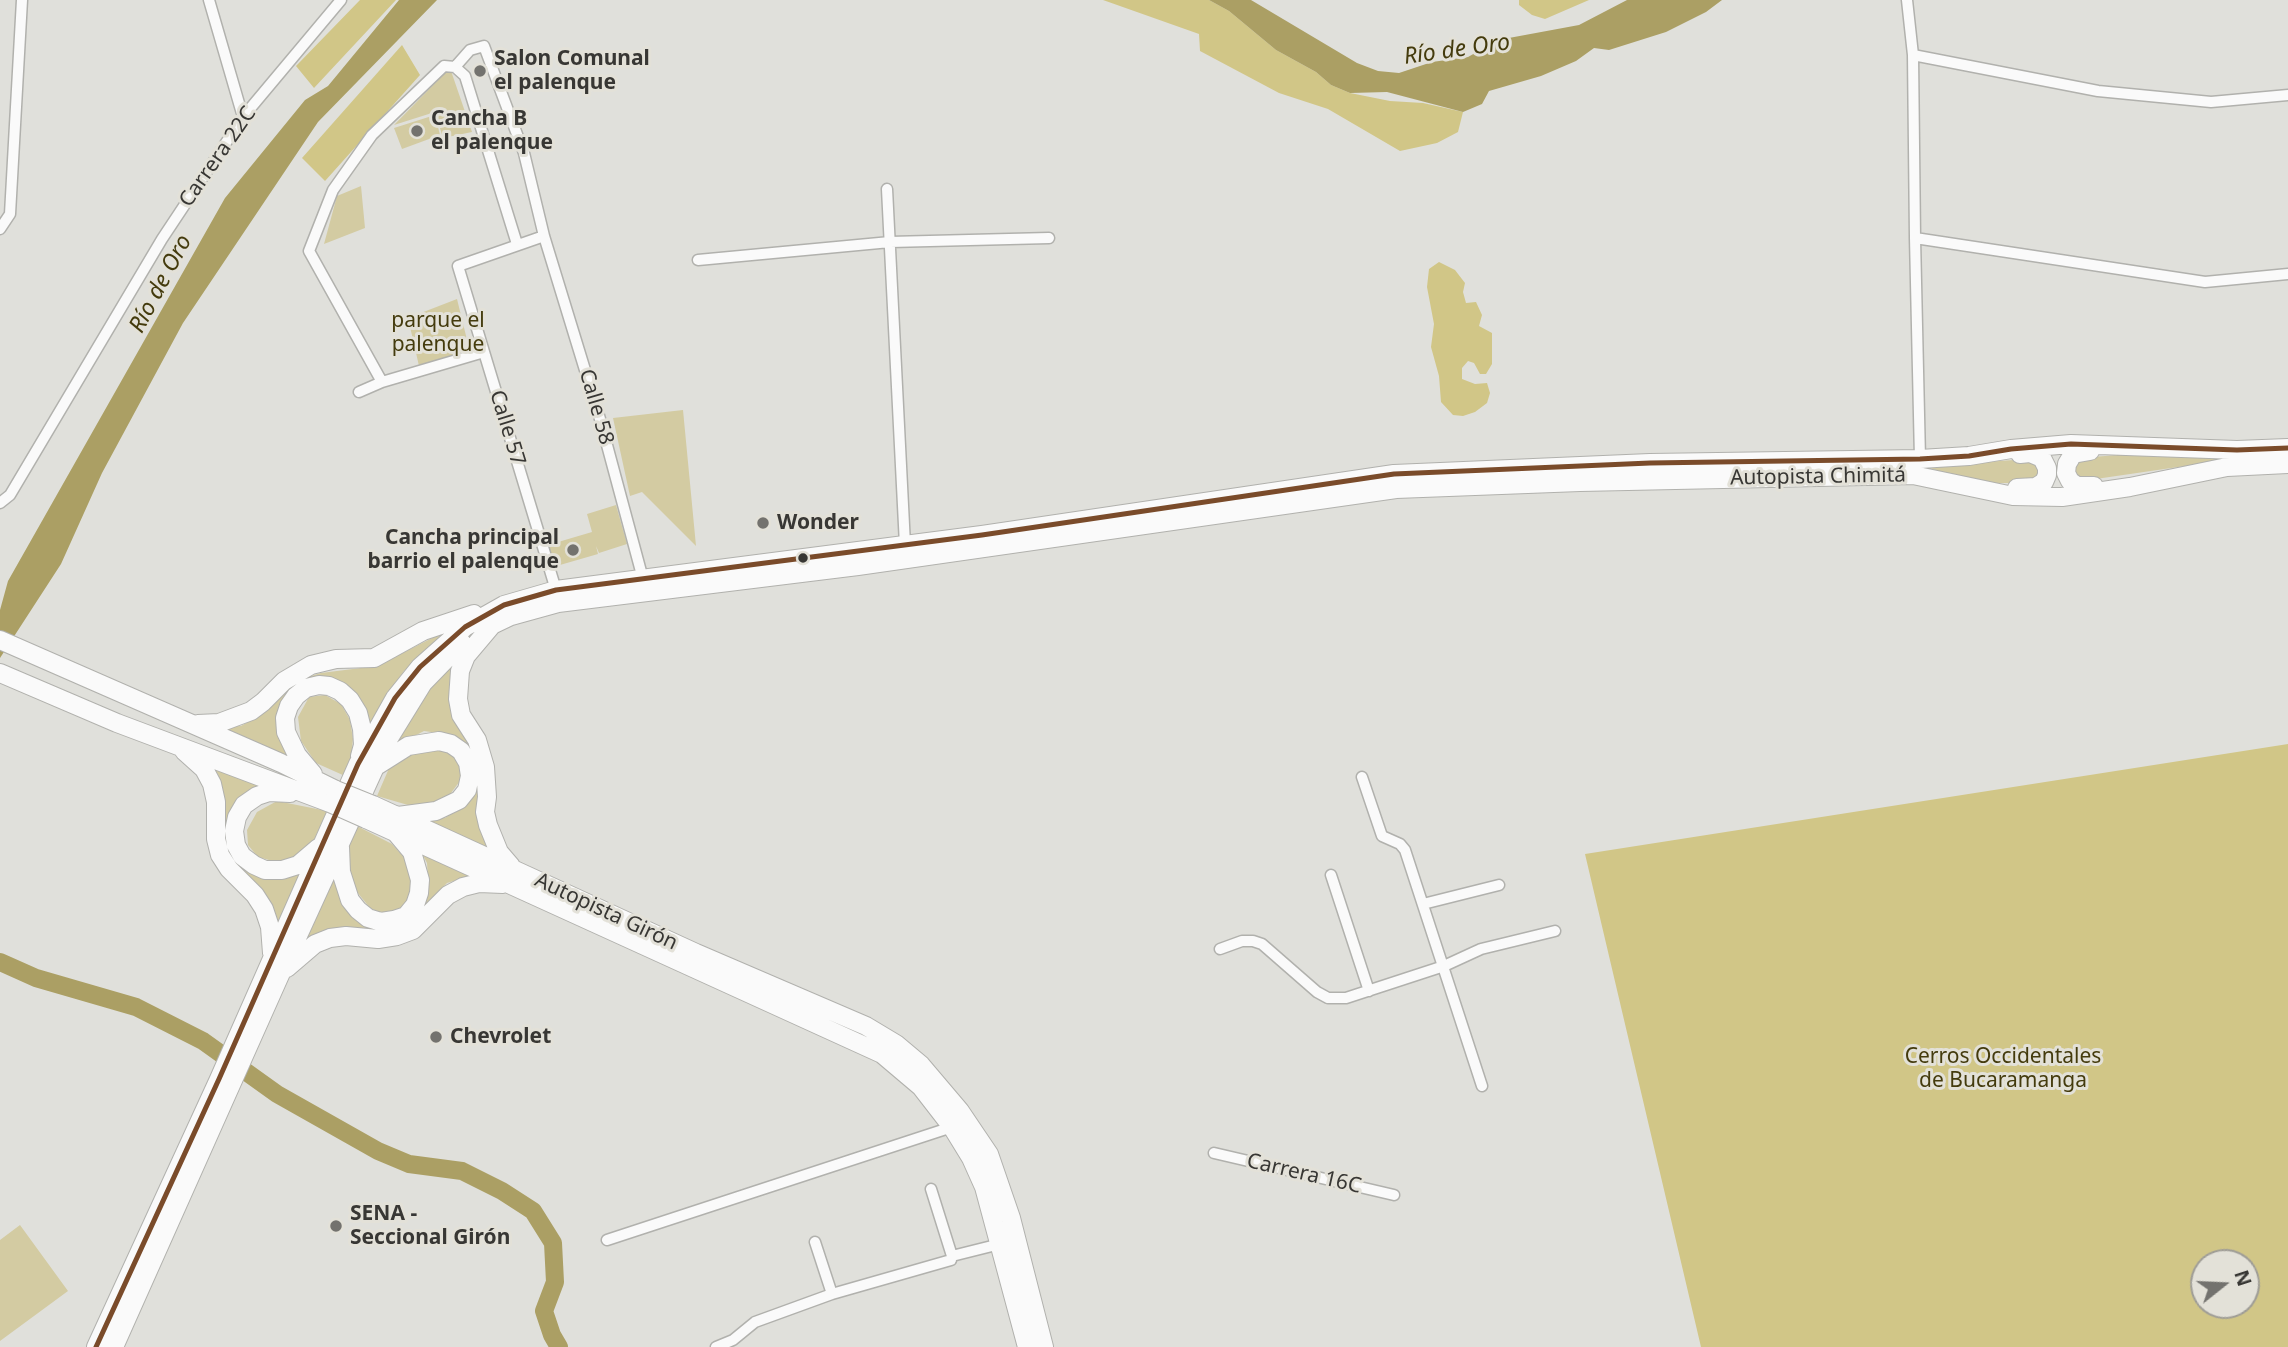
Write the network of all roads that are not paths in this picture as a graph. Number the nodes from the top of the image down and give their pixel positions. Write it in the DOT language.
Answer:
graph roads {
  1 [pos="22,0"];
  2 [pos="209,0"];
  3 [pos="341,0"];
  4 [pos="1907,0"];
  5 [pos="1913,55"];
  6 [pos="449,66"];
  7 [pos="2288,95"];
  8 [pos="243,117"];
  9 [pos="887,189"];
  10 [pos="0,229"];
  11 [pos="544,236"];
  12 [pos="1914,238"];
  13 [pos="1049,239"];
  14 [pos="890,242"];
  15 [pos="517,244"];
  16 [pos="698,260"];
  17 [pos="2288,274"];
  18 [pos="484,352"];
  19 [pos="382,382"];
  20 [pos="359,392"];
  21 [pos="2138,447"];
  22 [pos="2288,447"];
  23 [pos="1969,456"];
  24 [pos="1920,459"];
  25 [pos="2288,464"];
  26 [pos="2162,479"];
  27 [pos="1972,488"];
  28 [pos="0,503"];
  29 [pos="905,545"];
  30 [pos="643,579"];
  31 [pos="556,590"];
  32 [pos="504,605"];
  33 [pos="493,624"];
  34 [pos="0,640"];
  35 [pos="0,673"];
  36 [pos="192,724"];
  37 [pos="169,742"];
  38 [pos="367,766"];
  39 [pos="1362,777"];
  40 [pos="342,800"];
  41 [pos="395,823"];
  42 [pos="332,843"];
  43 [pos="513,869"];
  44 [pos="1331,875"];
  45 [pos="1499,885"];
  46 [pos="521,887"];
  47 [pos="1423,904"];
  48 [pos="1555,931"];
  49 [pos="1220,949"];
  50 [pos="272,958"];
  51 [pos="1444,966"];
  52 [pos="280,975"];
  53 [pos="1369,991"];
  54 [pos="245,1036"];
  55 [pos="225,1082"];
  56 [pos="1482,1086"];
  57 [pos="952,1127"];
  58 [pos="1214,1153"];
  59 [pos="931,1189"];
  60 [pos="1394,1195"];
  61 [pos="607,1240"];
  62 [pos="815,1241"];
  63 [pos="1000,1244"];
  64 [pos="952,1256"];
  65 [pos="832,1294"];
  66 [pos="96,1347"];
  67 [pos="114,1347"];
  68 [pos="716,1347"];
  69 [pos="1027,1347"];
  70 [pos="1044,1347"];
  1 -- 10 [label="street"];
  2 -- 8 [label="street"];
  3 -- 8 [label="street, Carrera 22C"];
  4 -- 5 [label="street"];
  5 -- 7 [label="street"];
  5 -- 12 [label="street"];
  6 -- 11 [label="street, Calle 58"];
  6 -- 15 [label="street"];
  6 -- 19 [label="street"];
  8 -- 28 [label="street, Carrera 22C"];
  9 -- 14 [label="street"];
  11 -- 15 [label="street"];
  11 -- 30 [label="street, Calle 58"];
  12 -- 17 [label="street"];
  12 -- 24 [label="street"];
  13 -- 14 [label="street"];
  14 -- 16 [label="street"];
  14 -- 29 [label="street"];
  15 -- 18 [label="street, Calle 57"];
  18 -- 19 [label="street"];
  18 -- 31 [label="street, Calle 57"];
  19 -- 20 [label="street"];
  21 -- 22 [label="highway, Autopista Chimitá"];
  21 -- 23 [label="highway, Autopista Chimitá"];
  21 -- 26 [label="highway"];
  23 -- 24 [label="highway, Autopista Chimitá"];
  23 -- 27 [label="highway"];
  24 -- 29 [label="highway, Autopista Chimitá"];
  25 -- 26 [label="highway, Autopista Chimitá"];
  26 -- 27 [label="highway, Autopista Chimitá"];
  27 -- 33 [label="highway, Autopista Chimitá"];
  29 -- 30 [label="highway, Autopista Chimitá"];
  30 -- 31 [label="highway, Autopista Chimitá"];
  31 -- 32 [label="highway, Autopista Chimitá"];
  32 -- 36 [label="highway"];
  32 -- 38 [label="highway, Autopista Chimitá"];
  33 -- 38 [label="highway, Autopista Chimitá"];
  33 -- 43 [label="highway"];
  34 -- 36 [label="highway, Autopista Girón"];
  35 -- 37 [label="highway, Autopista Girón"];
  36 -- 40 [label="highway, Autopista Girón"];
  37 -- 40 [label="highway, Autopista Girón"];
  37 -- 50 [label="highway"];
  38 -- 40 [label="highway, Autopista Chimitá"];
  38 -- 40 [label="highway"];
  38 -- 41 [label="highway"];
  39 -- 47 [label="street"];
  40 -- 41 [label="highway, Autopista Girón"];
  40 -- 42 [label="highway"];
  40 -- 42 [label="highway"];
  41 -- 42 [label="highway"];
  41 -- 43 [label="highway, Autopista Girón"];
  41 -- 46 [label="highway, Autopista Girón"];
  42 -- 50 [label="highway"];
  42 -- 52 [label="highway"];
  43 -- 70 [label="highway, Autopista Girón"];
  44 -- 53 [label="street"];
  45 -- 47 [label="street"];
  46 -- 52 [label="highway"];
  46 -- 57 [label="highway, Autopista Girón"];
  47 -- 51 [label="street"];
  48 -- 51 [label="street"];
  49 -- 53 [label="street"];
  50 -- 54 [label="highway"];
  51 -- 53 [label="street"];
  51 -- 56 [label="street"];
  52 -- 54 [label="highway"];
  54 -- 55 [label="highway"];
  55 -- 66 [label="highway"];
  55 -- 67 [label="highway"];
  57 -- 61 [label="street"];
  57 -- 63 [label="highway, Autopista Girón"];
  58 -- 60 [label="street, Carrera 16C"];
  59 -- 64 [label="street"];
  62 -- 65 [label="street"];
  63 -- 64 [label="street"];
  63 -- 69 [label="highway, Autopista Girón"];
  64 -- 65 [label="street"];
  65 -- 68 [label="street"];
}
